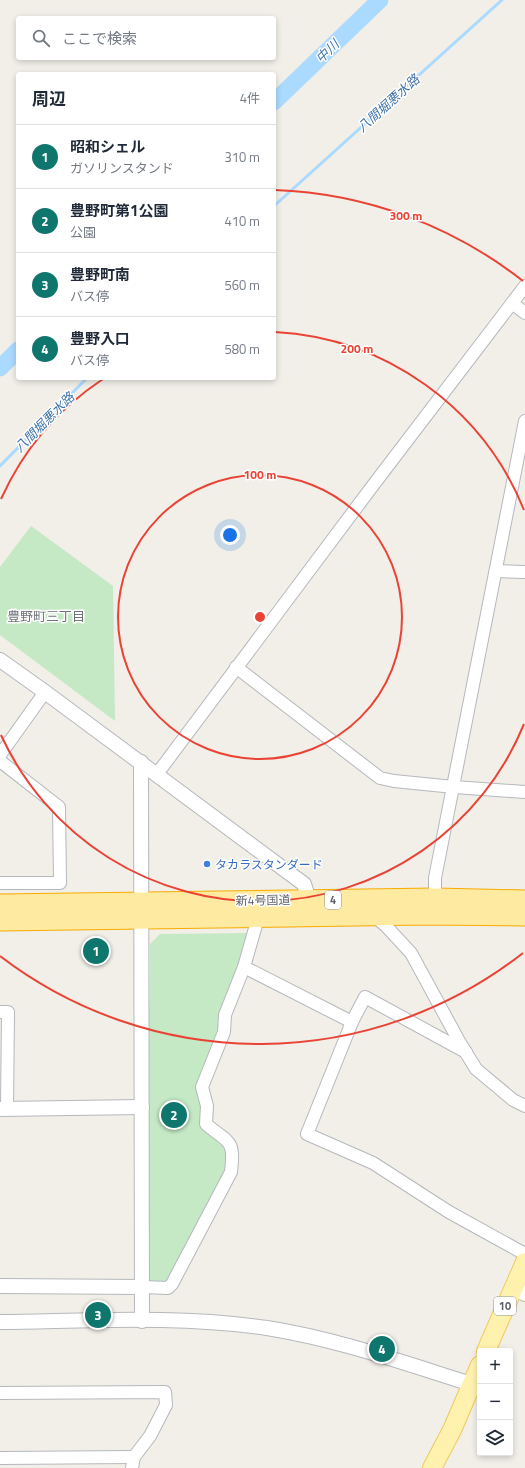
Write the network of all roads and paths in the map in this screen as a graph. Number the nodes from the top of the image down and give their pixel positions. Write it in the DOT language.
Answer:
graph roads {
  1 [pos="525,286"];
  2 [pos="512,303"];
  3 [pos="525,313"];
  4 [pos="525,421"];
  5 [pos="496,572"];
  6 [pos="525,572"];
  7 [pos="0,660"];
  8 [pos="236,667"];
  9 [pos="45,692"];
  10 [pos="0,755"];
  11 [pos="0,761"];
  12 [pos="140,762"];
  13 [pos="157,774"];
  14 [pos="454,787"];
  15 [pos="525,792"];
  16 [pos="0,883"];
  17 [pos="435,898"];
  18 [pos="309,900"];
  19 [pos="525,900"];
  20 [pos="0,904"];
  21 [pos="141,910"];
  22 [pos="374,916"];
  23 [pos="525,916"];
  24 [pos="258,918"];
  25 [pos="0,921"];
  26 [pos="244,967"];
  27 [pos="0,1012"];
  28 [pos="352,1022"];
  29 [pos="466,1052"];
  30 [pos="525,1106"];
  31 [pos="142,1107"];
  32 [pos="3,1109"];
  33 [pos="525,1254"];
  34 [pos="525,1262"];
  35 [pos="0,1286"];
  36 [pos="142,1287"];
  37 [pos="519,1291"];
  38 [pos="142,1321"];
  39 [pos="0,1322"];
  40 [pos="488,1348"];
  41 [pos="477,1371"];
  42 [pos="471,1384"];
  43 [pos="0,1393"];
  44 [pos="0,1458"];
  45 [pos="133,1462"];
  46 [pos="65,1463"];
  47 [pos="432,1468"];
  1 -- 2 [label="street"];
  2 -- 3 [label="street"];
  2 -- 8 [label="street"];
  4 -- 5 [label="street"];
  5 -- 6 [label="street"];
  5 -- 14 [label="street"];
  7 -- 9 [label="street"];
  8 -- 13 [label="street"];
  8 -- 14 [label="street"];
  9 -- 10 [label="street"];
  9 -- 12 [label="street"];
  11 -- 16 [label="street"];
  12 -- 13 [label="street"];
  12 -- 21 [label="street"];
  13 -- 18 [label="street"];
  14 -- 15 [label="street"];
  14 -- 17 [label="street"];
  17 -- 18 [label="highway, 新4号国道 / 4"];
  17 -- 19 [label="highway, 新4号国道 / 4"];
  18 -- 21 [label="highway, 新4号国道 / 4"];
  20 -- 21 [label="highway, 新4号国道 / 4"];
  21 -- 24 [label="highway, 新4号国道 / 4"];
  21 -- 25 [label="highway, 新4号国道 / 4"];
  21 -- 31 [label="street"];
  22 -- 23 [label="highway, 新4号国道 / 4"];
  22 -- 24 [label="highway, 新4号国道 / 4"];
  22 -- 29 [label="street"];
  24 -- 26 [label="street"];
  26 -- 28 [label="street"];
  26 -- 36 [label="street"];
  27 -- 32 [label="street"];
  28 -- 29 [label="street"];
  28 -- 33 [label="street"];
  29 -- 30 [label="street"];
  31 -- 32 [label="street"];
  31 -- 36 [label="street"];
  34 -- 37 [label="main road, 10"];
  35 -- 36 [label="street"];
  36 -- 38 [label="street"];
  37 -- 40 [label="main road, 10"];
  38 -- 39 [label="street"];
  38 -- 42 [label="street"];
  41 -- 42 [label="main road"];
  42 -- 47 [label="main road"];
  43 -- 45 [label="street"];
  44 -- 46 [label="street"];
  45 -- 46 [label="street"];
}
